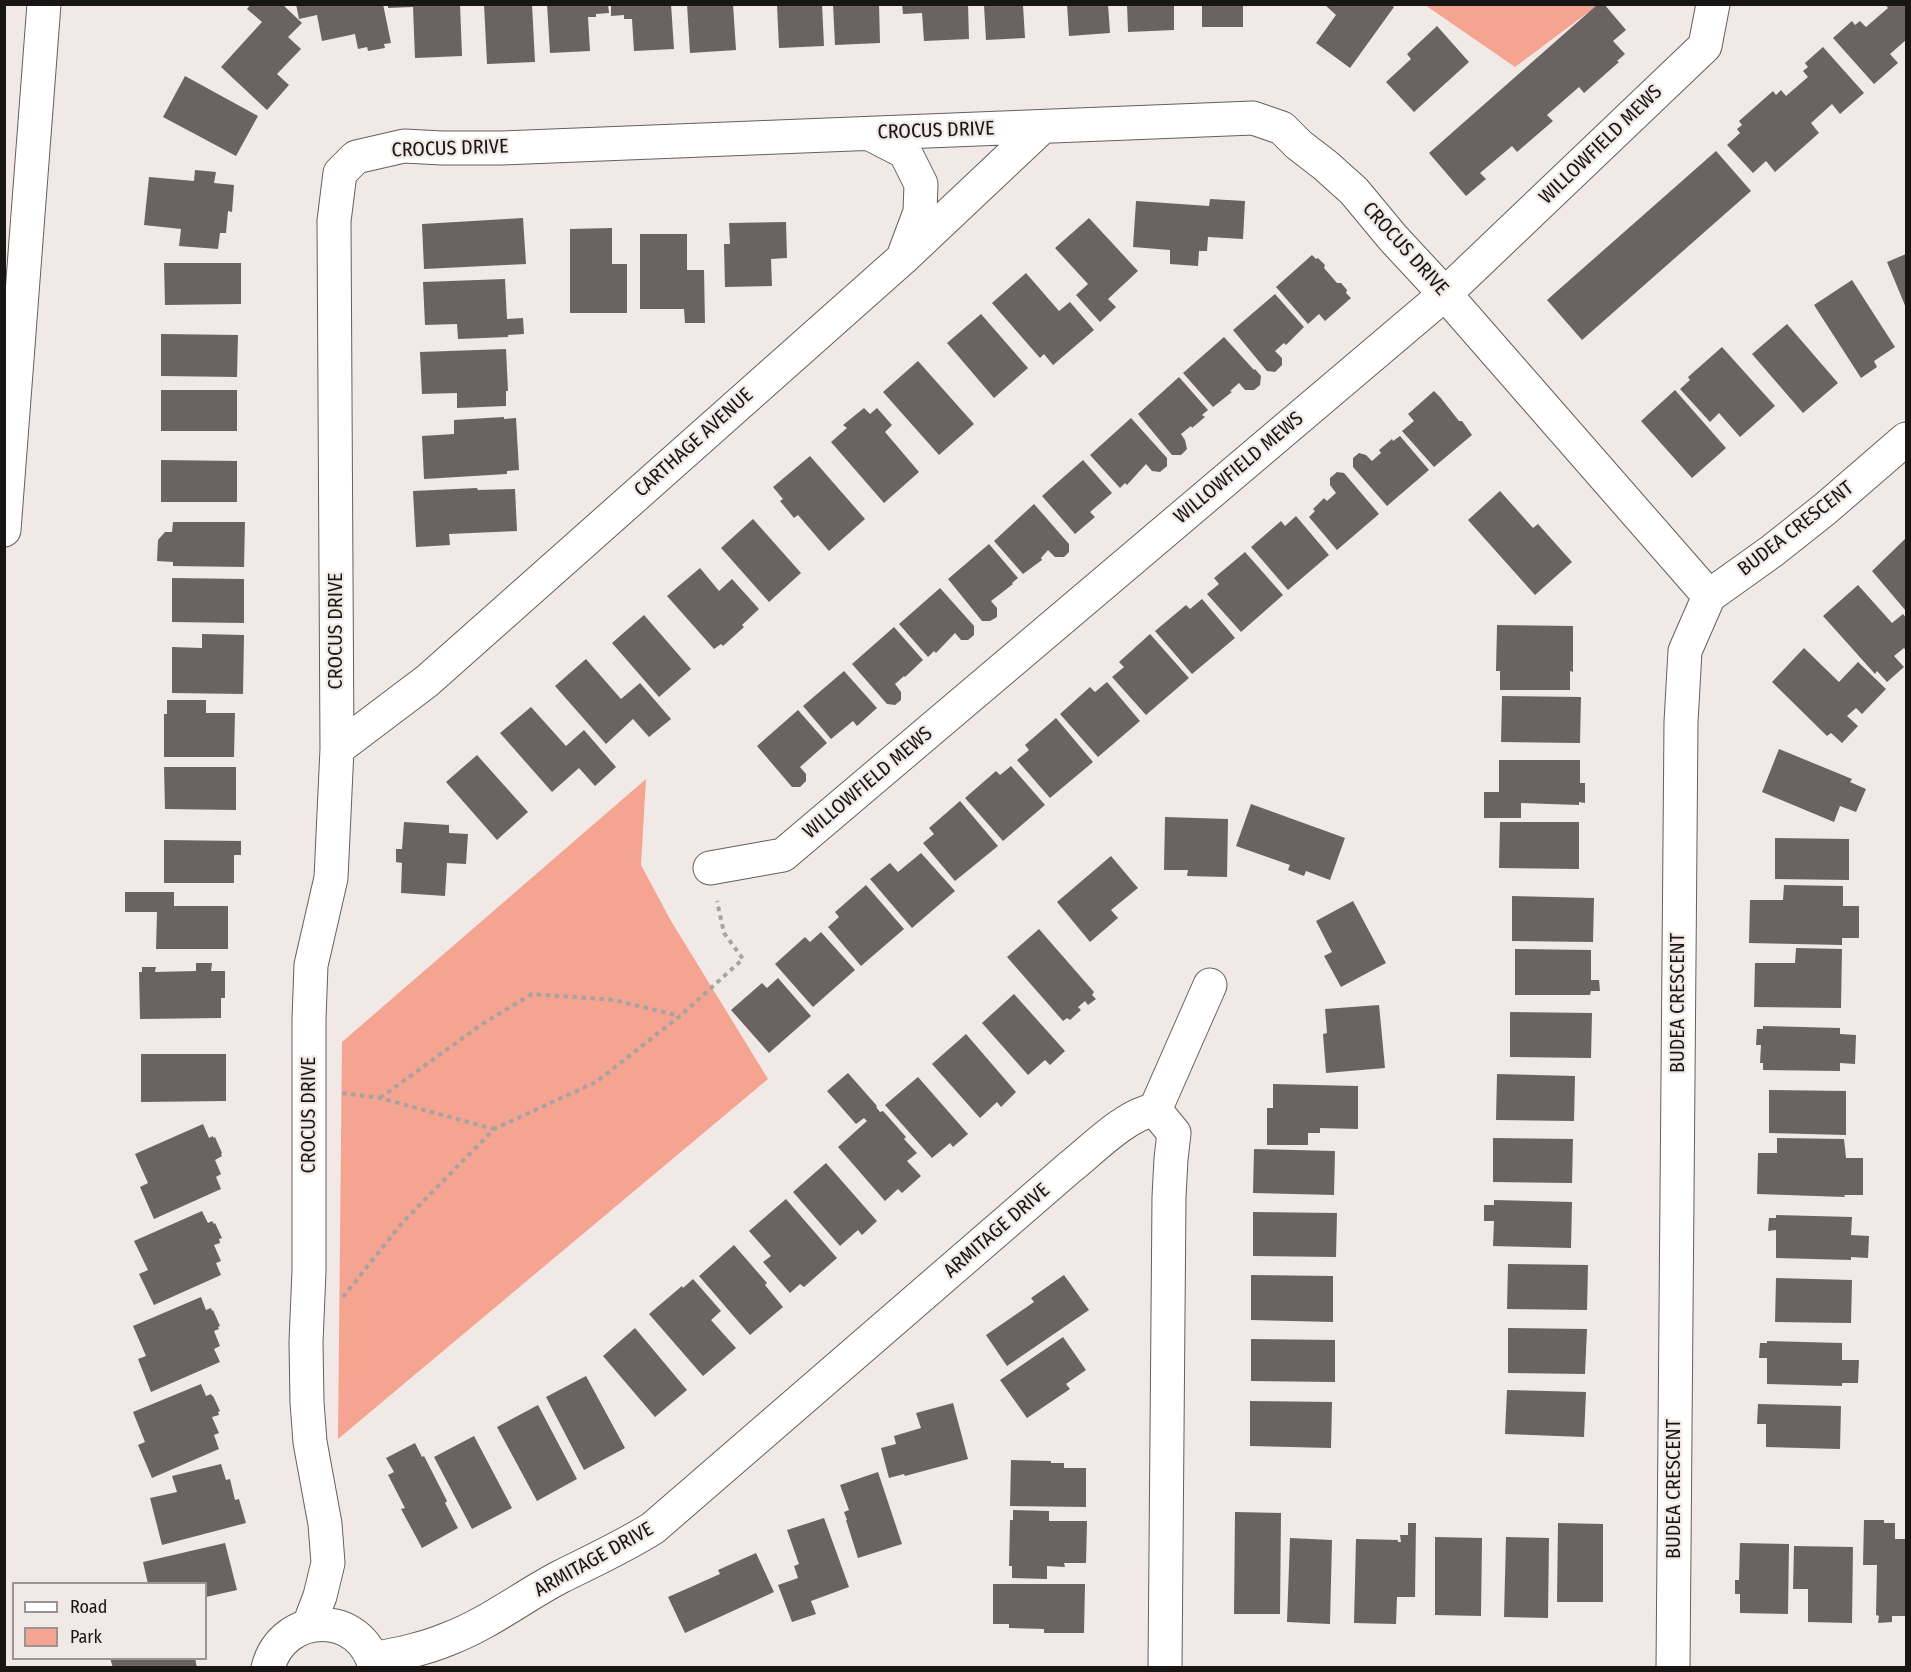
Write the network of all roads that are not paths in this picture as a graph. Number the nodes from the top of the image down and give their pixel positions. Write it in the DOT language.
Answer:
graph roads {
  1 [pos="44,4"];
  2 [pos="1713,4"];
  3 [pos="1042,127"];
  4 [pos="868,133"];
  5 [pos="902,259"];
  6 [pos="1445,294"];
  7 [pos="1906,439"];
  8 [pos="4,530"];
  9 [pos="1709,596"];
  10 [pos="337,749"];
  11 [pos="710,868"];
  12 [pos="1210,985"];
  13 [pos="1155,1110"];
  14 [pos="309,1625"];
  15 [pos="374,1663"];
  16 [pos="268,1668"];
  17 [pos="1165,1668"];
  18 [pos="1673,1668"];
  1 -- 8 [label="main road"];
  2 -- 6 [label="main road, WILLOWFIELD MEWS"];
  3 -- 4 [label="main road, CROCUS DRIVE"];
  3 -- 5 [label="main road, CARTHAGE AVENUE"];
  3 -- 6 [label="main road, CROCUS DRIVE"];
  4 -- 5 [label="main road"];
  4 -- 10 [label="main road, CROCUS DRIVE"];
  5 -- 10 [label="main road, CARTHAGE AVENUE"];
  6 -- 9 [label="main road, CROCUS DRIVE"];
  6 -- 11 [label="main road, WILLOWFIELD MEWS"];
  7 -- 9 [label="main road, BUDEA CRESCENT"];
  9 -- 18 [label="main road, BUDEA CRESCENT"];
  10 -- 14 [label="main road, CROCUS DRIVE"];
  12 -- 13 [label="main road"];
  13 -- 15 [label="main road, ARMITAGE DRIVE"];
  13 -- 17 [label="main road"];
  14 -- 15 [label="main road"];
  14 -- 16 [label="main road"];
}
